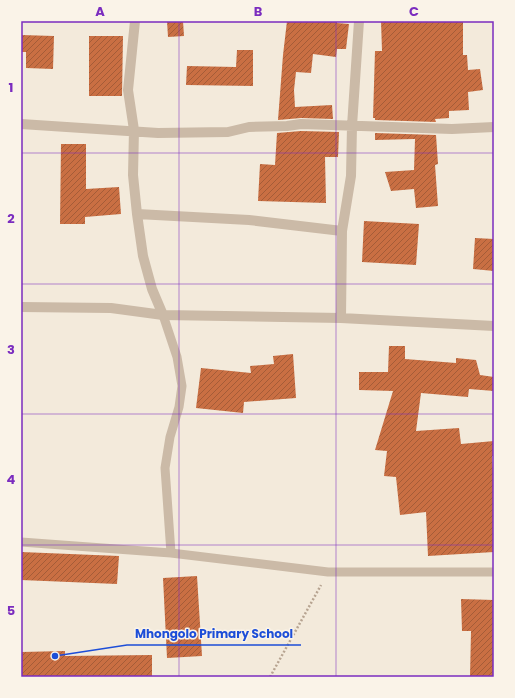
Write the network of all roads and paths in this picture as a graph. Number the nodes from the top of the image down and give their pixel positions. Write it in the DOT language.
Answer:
graph roads {
  1 [pos="135,21"];
  2 [pos="359,21"];
  3 [pos="21,124"];
  4 [pos="352,126"];
  5 [pos="494,127"];
  6 [pos="134,130"];
  7 [pos="137,214"];
  8 [pos="342,231"];
  9 [pos="21,307"];
  10 [pos="163,315"];
  11 [pos="341,318"];
  12 [pos="494,326"];
  13 [pos="21,542"];
  14 [pos="171,553"];
  15 [pos="328,572"];
  16 [pos="494,572"];
  17 [pos="270,677"];
  1 -- 6 [label="street"];
  2 -- 4 [label="street"];
  3 -- 6 [label="street"];
  4 -- 5 [label="street"];
  4 -- 6 [label="street"];
  4 -- 8 [label="street"];
  6 -- 7 [label="street"];
  7 -- 8 [label="street"];
  7 -- 10 [label="street"];
  8 -- 11 [label="street"];
  9 -- 10 [label="street"];
  10 -- 11 [label="street"];
  10 -- 14 [label="lane"];
  11 -- 12 [label="street"];
  13 -- 14 [label="lane"];
  14 -- 15 [label="lane"];
  15 -- 16 [label="lane"];
  15 -- 17 [label="path"];
}
